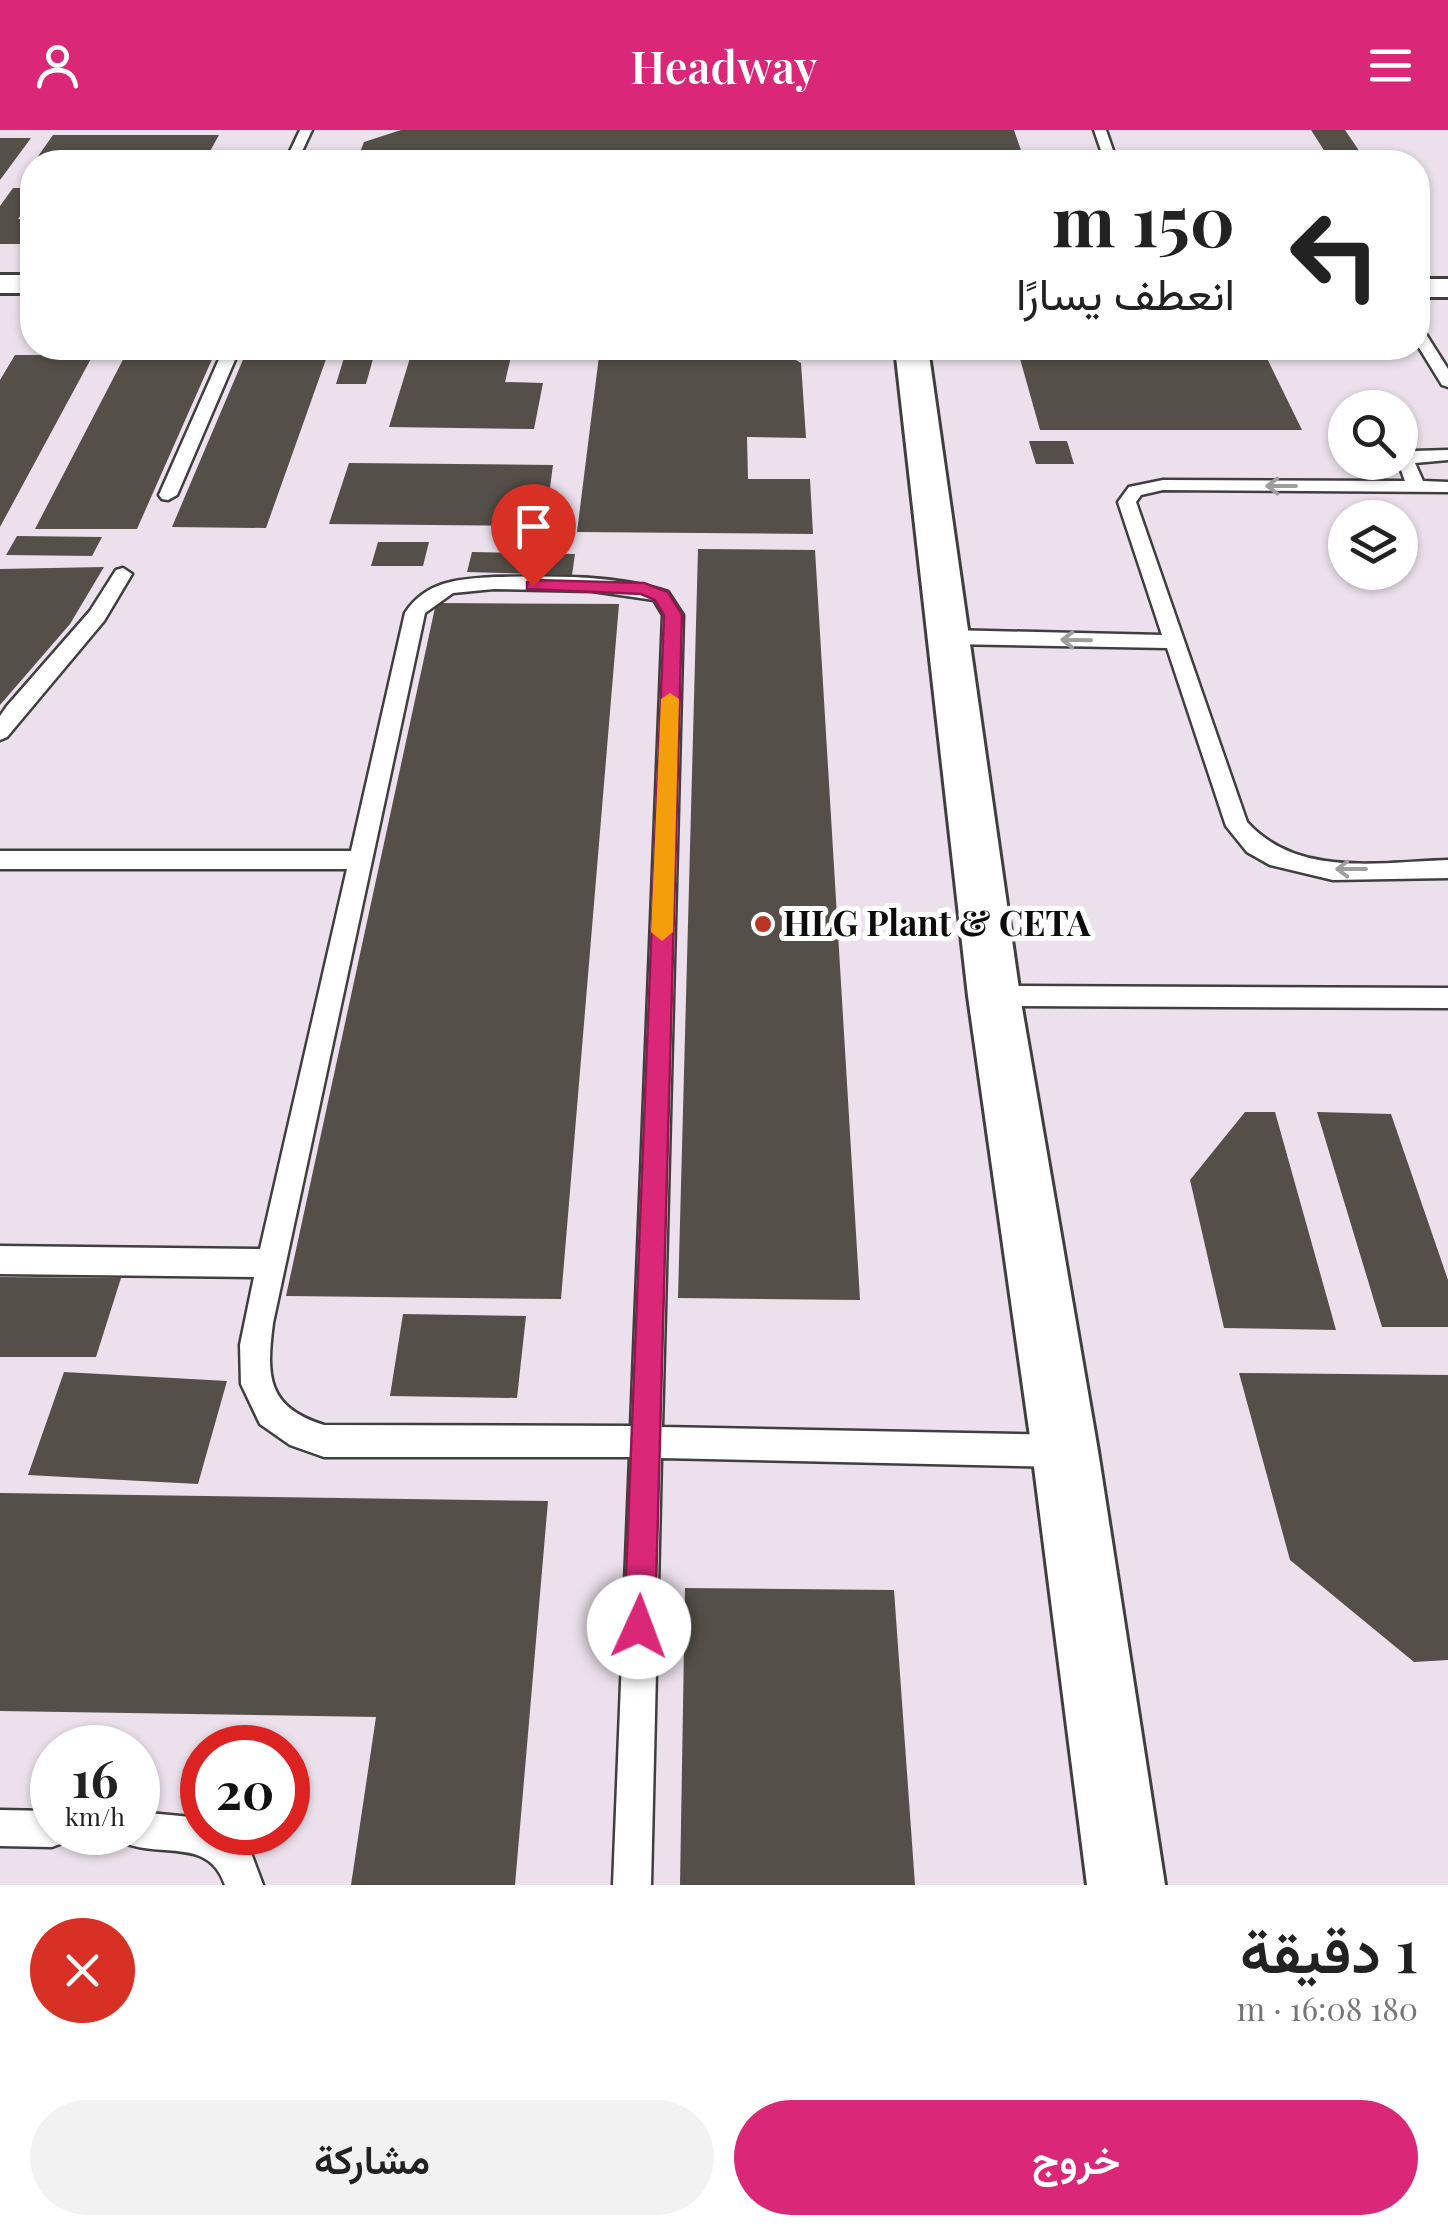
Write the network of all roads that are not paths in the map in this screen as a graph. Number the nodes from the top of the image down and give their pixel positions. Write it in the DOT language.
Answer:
graph roads {
  1 [pos="1430,354"];
  2 [pos="227,360"];
  3 [pos="913,360"];
  4 [pos="1448,382"];
  5 [pos="1448,455"];
  6 [pos="1416,487"];
  7 [pos="1448,487"];
  8 [pos="168,495"];
  9 [pos="123,574"];
  10 [pos="948,637"];
  11 [pos="1174,642"];
  12 [pos="0,732"];
  13 [pos="0,860"];
  14 [pos="360,860"];
  15 [pos="1448,869"];
  16 [pos="994,996"];
  17 [pos="1448,998"];
  18 [pos="0,1260"];
  19 [pos="270,1263"];
  20 [pos="645,1442"];
  21 [pos="1065,1451"];
  22 [pos="0,1828"];
  23 [pos="30,1828"];
  24 [pos="160,1830"];
  25 [pos="244,1885"];
  26 [pos="632,1885"];
  27 [pos="1126,1885"];
  1 -- 4 [label="lane"];
  2 -- 8 [label="lane"];
  3 -- 10 [label="street"];
  5 -- 6 [label="lane"];
  6 -- 7 [label="lane"];
  6 -- 11 [label="lane, one-way"];
  9 -- 12 [label="lane"];
  11 -- 10 [label="lane, one-way"];
  10 -- 16 [label="street"];
  15 -- 11 [label="lane, one-way"];
  13 -- 14 [label="lane"];
  14 -- 19 [label="lane"];
  14 -- 20 [label="lane"];
  16 -- 17 [label="lane"];
  16 -- 21 [label="street"];
  18 -- 19 [label="lane"];
  19 -- 20 [label="lane"];
  20 -- 21 [label="lane"];
  20 -- 26 [label="lane"];
  21 -- 27 [label="street"];
  22 -- 23 [label="lane"];
  24 -- 25 [label="lane"];
}
